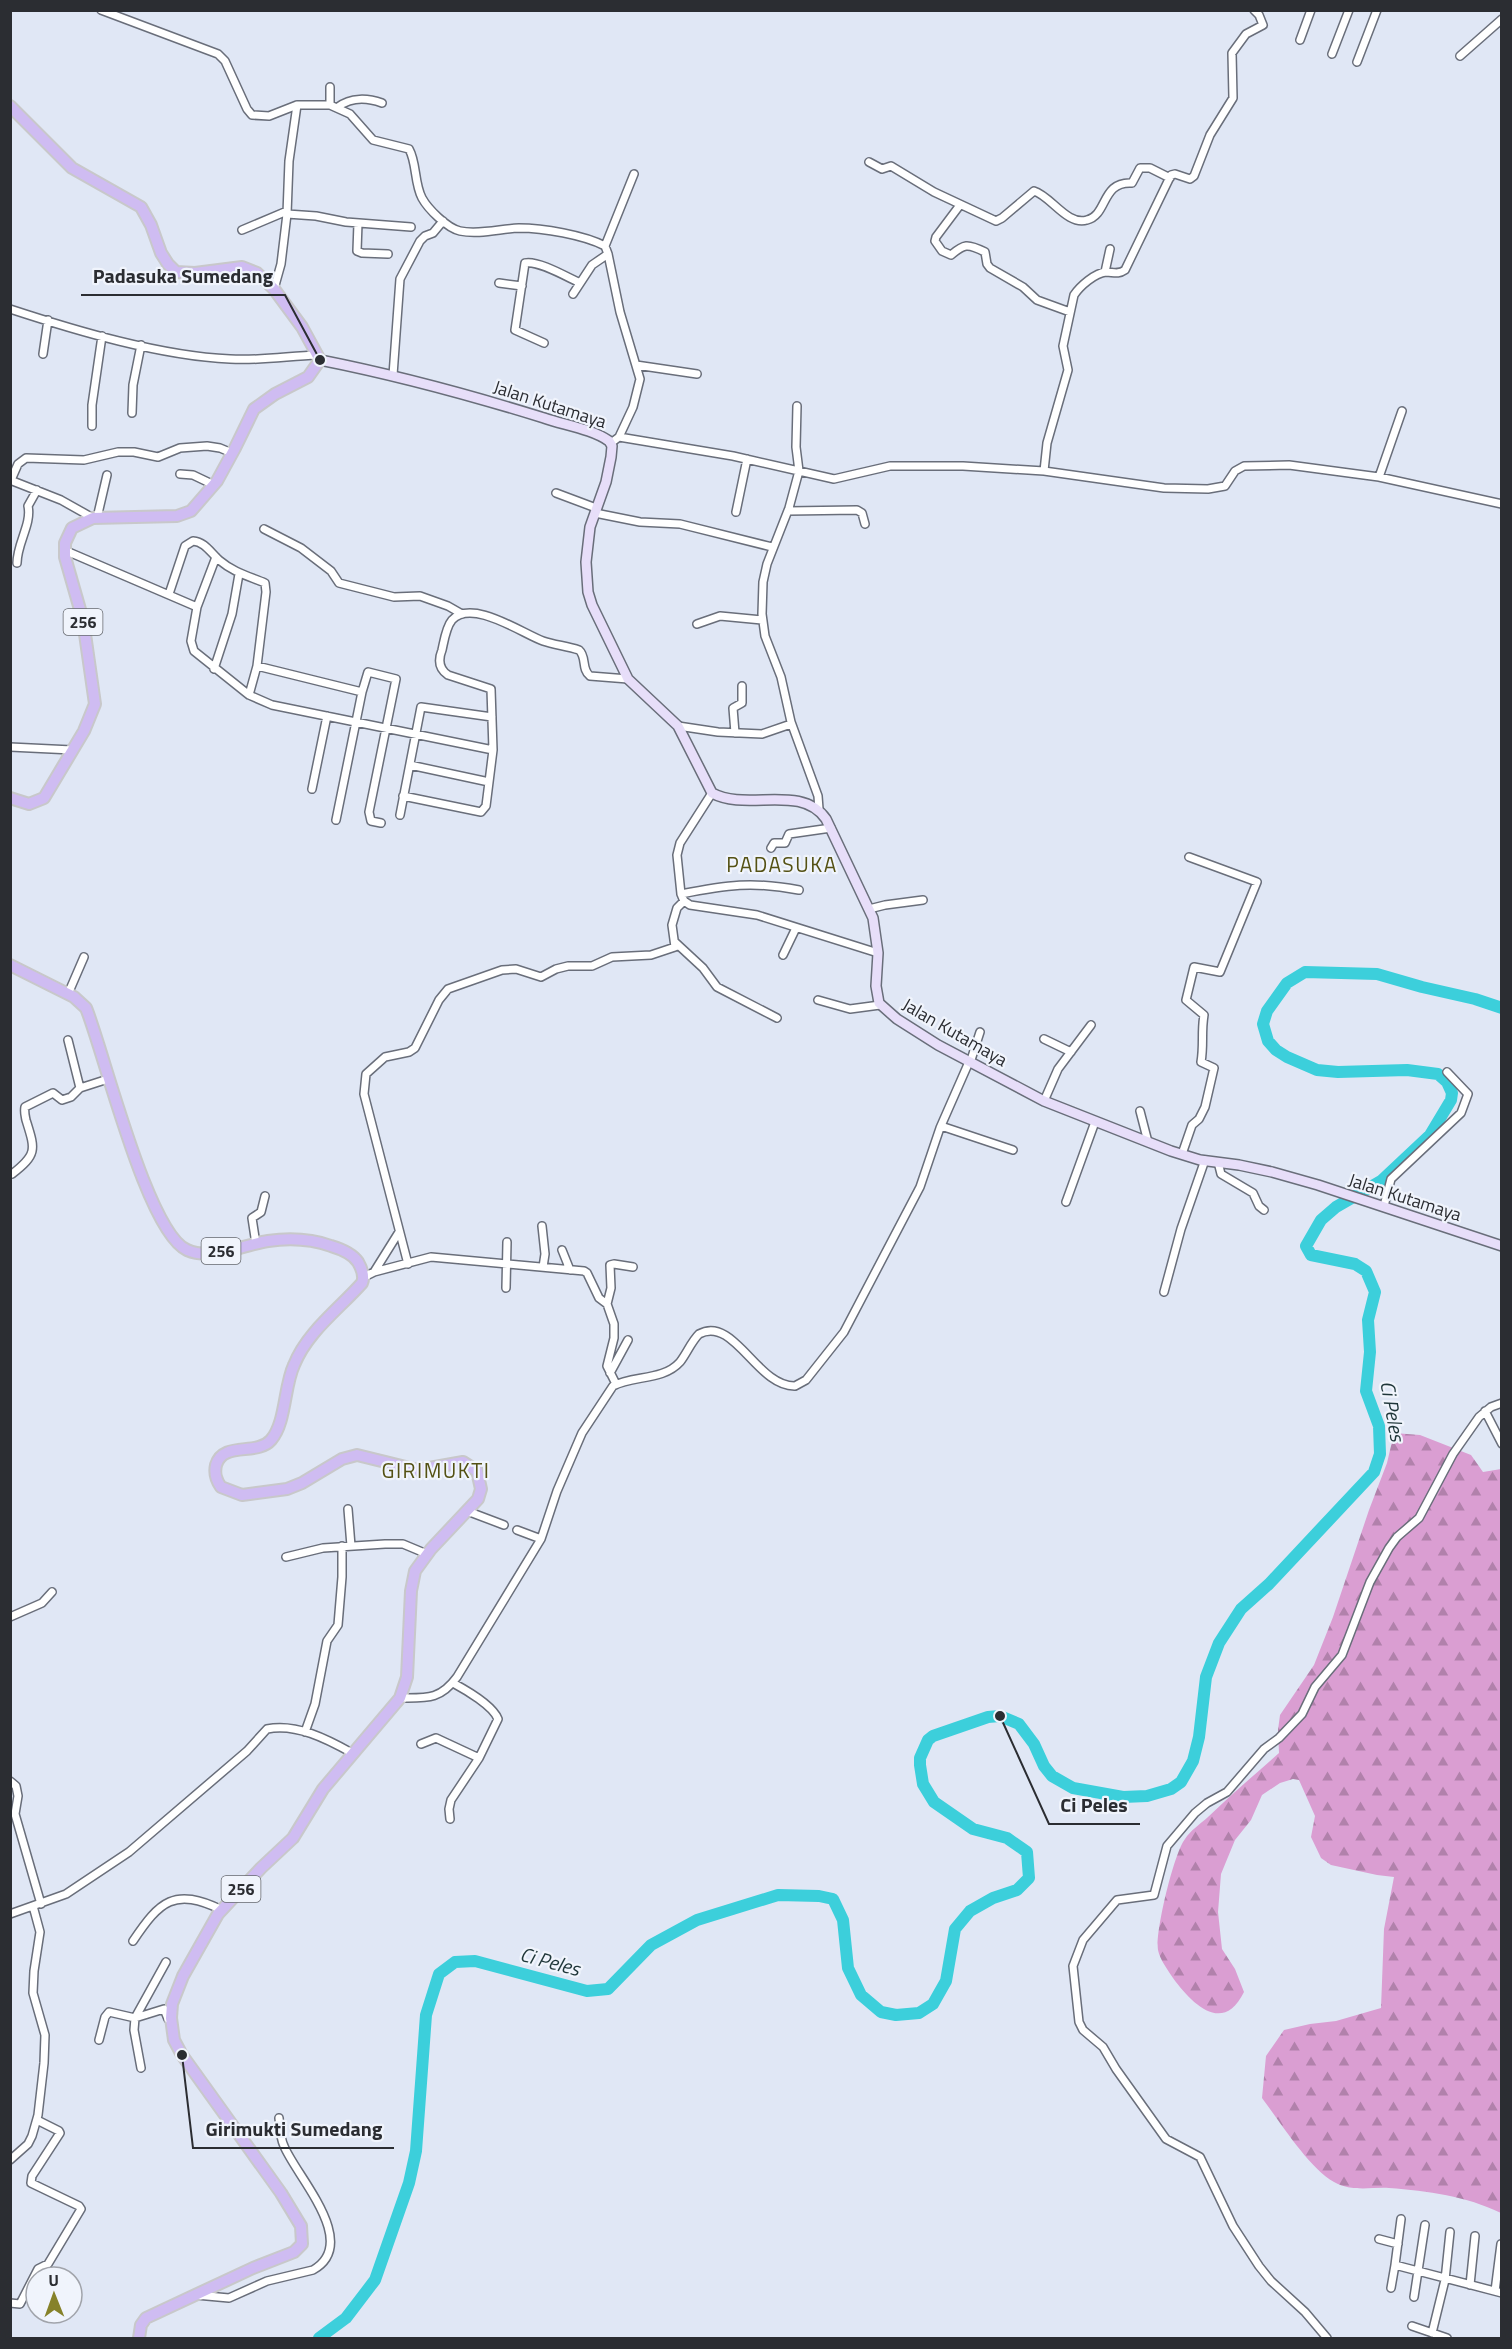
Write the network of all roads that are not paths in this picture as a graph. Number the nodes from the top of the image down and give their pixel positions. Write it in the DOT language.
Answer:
graph roads {
  1 [pos="101,10"];
  2 [pos="1254,10"];
  3 [pos="1311,10"];
  4 [pos="1349,10"];
  5 [pos="1377,10"];
  6 [pos="1502,20"];
  7 [pos="1300,40"];
  8 [pos="1332,54"];
  9 [pos="1460,56"];
  10 [pos="1357,62"];
  11 [pos="330,87"];
  12 [pos="382,102"];
  13 [pos="297,105"];
  14 [pos="330,105"];
  15 [pos="10,106"];
  16 [pos="338,107"];
  17 [pos="869,162"];
  18 [pos="634,174"];
  19 [pos="1170,178"];
  20 [pos="960,205"];
  21 [pos="287,212"];
  22 [pos="443,221"];
  23 [pos="358,223"];
  24 [pos="411,226"];
  25 [pos="242,230"];
  26 [pos="1110,249"];
  27 [pos="606,250"];
  28 [pos="388,254"];
  29 [pos="1105,272"];
  30 [pos="500,283"];
  31 [pos="580,283"];
  32 [pos="522,286"];
  33 [pos="274,289"];
  34 [pos="573,294"];
  35 [pos="10,309"];
  36 [pos="1070,312"];
  37 [pos="48,320"];
  38 [pos="102,336"];
  39 [pos="544,343"];
  40 [pos="141,345"];
  41 [pos="44,354"];
  42 [pos="319,358"];
  43 [pos="636,366"];
  44 [pos="697,374"];
  45 [pos="393,375"];
  46 [pos="797,406"];
  47 [pos="1402,411"];
  48 [pos="132,413"];
  49 [pos="92,426"];
  50 [pos="615,440"];
  51 [pos="232,453"];
  52 [pos="747,459"];
  53 [pos="798,471"];
  54 [pos="1044,471"];
  55 [pos="180,474"];
  56 [pos="107,475"];
  57 [pos="1379,477"];
  58 [pos="11,480"];
  59 [pos="214,484"];
  60 [pos="37,490"];
  61 [pos="556,493"];
  62 [pos="1502,504"];
  63 [pos="596,511"];
  64 [pos="788,511"];
  65 [pos="736,512"];
  66 [pos="95,518"];
  67 [pos="866,524"];
  68 [pos="264,529"];
  69 [pos="772,547"];
  70 [pos="64,550"];
  71 [pos="216,557"];
  72 [pos="17,563"];
  73 [pos="239,574"];
  74 [pos="169,594"];
  75 [pos="197,607"];
  76 [pos="462,614"];
  77 [pos="762,620"];
  78 [pos="697,624"];
  79 [pos="257,666"];
  80 [pos="214,669"];
  81 [pos="628,679"];
  82 [pos="742,686"];
  83 [pos="362,692"];
  84 [pos="249,695"];
  85 [pos="327,716"];
  86 [pos="492,717"];
  87 [pos="356,722"];
  88 [pos="792,724"];
  89 [pos="678,726"];
  90 [pos="386,728"];
  91 [pos="735,733"];
  92 [pos="416,734"];
  93 [pos="10,747"];
  94 [pos="72,750"];
  95 [pos="493,750"];
  96 [pos="410,765"];
  97 [pos="489,782"];
  98 [pos="312,789"];
  99 [pos="712,794"];
  100 [pos="403,796"];
  101 [pos="10,798"];
  102 [pos="819,809"];
  103 [pos="399,815"];
  104 [pos="336,820"];
  105 [pos="381,823"];
  106 [pos="831,828"];
  107 [pos="771,848"];
  108 [pos="1189,857"];
  109 [pos="799,890"];
  110 [pos="682,898"];
  111 [pos="923,900"];
  112 [pos="869,909"];
  113 [pos="796,928"];
  114 [pos="676,943"];
  115 [pos="878,953"];
  116 [pos="783,955"];
  117 [pos="84,957"];
  118 [pos="10,965"];
  119 [pos="68,994"];
  120 [pos="818,1000"];
  121 [pos="880,1005"];
  122 [pos="777,1018"];
  123 [pos="1091,1025"];
  124 [pos="980,1032"];
  125 [pos="1044,1039"];
  126 [pos="68,1040"];
  127 [pos="1071,1052"];
  128 [pos="969,1062"];
  129 [pos="1447,1072"];
  130 [pos="108,1079"];
  131 [pos="80,1088"];
  132 [pos="1044,1101"];
  133 [pos="1140,1111"];
  134 [pos="1095,1122"];
  135 [pos="941,1126"];
  136 [pos="1148,1142"];
  137 [pos="1013,1150"];
  138 [pos="1182,1154"];
  139 [pos="1205,1160"];
  140 [pos="1218,1162"];
  141 [pos="12,1174"];
  142 [pos="265,1197"];
  143 [pos="1066,1202"];
  144 [pos="1384,1206"];
  145 [pos="1264,1210"];
  146 [pos="542,1226"];
  147 [pos="399,1232"];
  148 [pos="507,1242"];
  149 [pos="256,1244"];
  150 [pos="1502,1246"];
  151 [pos="562,1250"];
  152 [pos="506,1263"];
  153 [pos="408,1264"];
  154 [pos="543,1267"];
  155 [pos="633,1267"];
  156 [pos="570,1270"];
  157 [pos="369,1275"];
  158 [pos="506,1288"];
  159 [pos="1164,1292"];
  160 [pos="607,1304"];
  161 [pos="628,1340"];
  162 [pos="610,1373"];
  163 [pos="616,1384"];
  164 [pos="1502,1403"];
  165 [pos="1485,1411"];
  166 [pos="1502,1444"];
  167 [pos="348,1509"];
  168 [pos="467,1511"];
  169 [pos="504,1525"];
  170 [pos="517,1530"];
  171 [pos="541,1539"];
  172 [pos="342,1546"];
  173 [pos="351,1546"];
  174 [pos="427,1554"];
  175 [pos="286,1557"];
  176 [pos="52,1592"];
  177 [pos="10,1608"];
  178 [pos="11,1617"];
  179 [pos="453,1683"];
  180 [pos="400,1698"];
  181 [pos="305,1732"];
  182 [pos="421,1744"];
  183 [pos="352,1753"];
  184 [pos="479,1758"];
  185 [pos="10,1781"];
  186 [pos="13,1815"];
  187 [pos="450,1819"];
  188 [pos="41,1904"];
  189 [pos="33,1906"];
  190 [pos="222,1910"];
  191 [pos="11,1911"];
  192 [pos="133,1941"];
  193 [pos="166,1962"];
  194 [pos="135,2018"];
  195 [pos="171,2023"];
  196 [pos="99,2040"];
  197 [pos="141,2068"];
  198 [pos="279,2118"];
  199 [pos="37,2120"];
  200 [pos="10,2160"];
  201 [pos="1401,2219"];
  202 [pos="1425,2225"];
  203 [pos="1450,2232"];
  204 [pos="1474,2236"];
  205 [pos="1378,2239"];
  206 [pos="1398,2244"];
  207 [pos="1501,2244"];
  208 [pos="1395,2265"];
  209 [pos="1418,2272"];
  210 [pos="1445,2280"];
  211 [pos="1470,2285"];
  212 [pos="1390,2288"];
  213 [pos="1498,2292"];
  214 [pos="196,2295"];
  215 [pos="1414,2297"];
  216 [pos="10,2303"];
  217 [pos="1412,2326"];
  218 [pos="1432,2333"];
  219 [pos="139,2338"];
  220 [pos="1327,2338"];
  221 [pos="1447,2338"];
  1 -- 13 [label="street"];
  2 -- 19 [label="street"];
  3 -- 7 [label="street"];
  4 -- 8 [label="street"];
  5 -- 10 [label="street"];
  6 -- 9 [label="street"];
  11 -- 14 [label="street"];
  12 -- 16 [label="street"];
  13 -- 14 [label="street"];
  13 -- 21 [label="street"];
  14 -- 16 [label="street"];
  15 -- 33 [label="main road"];
  16 -- 22 [label="street"];
  17 -- 20 [label="street"];
  18 -- 27 [label="street"];
  19 -- 20 [label="street"];
  19 -- 29 [label="street"];
  20 -- 36 [label="street"];
  21 -- 23 [label="street"];
  21 -- 25 [label="street"];
  21 -- 33 [label="street"];
  22 -- 27 [label="street"];
  22 -- 45 [label="street"];
  23 -- 24 [label="street"];
  23 -- 28 [label="street"];
  26 -- 29 [label="street"];
  27 -- 31 [label="street"];
  27 -- 43 [label="street"];
  29 -- 36 [label="street"];
  30 -- 32 [label="street"];
  31 -- 32 [label="street"];
  31 -- 34 [label="street"];
  32 -- 39 [label="street"];
  33 -- 42 [label="main road"];
  35 -- 37 [label="street"];
  36 -- 54 [label="street"];
  37 -- 38 [label="street"];
  37 -- 41 [label="street"];
  38 -- 40 [label="street"];
  38 -- 49 [label="street"];
  40 -- 42 [label="street"];
  40 -- 48 [label="street"];
  42 -- 45 [label="main road, Jalan Kutamaya"];
  42 -- 51 [label="main road"];
  43 -- 44 [label="street"];
  43 -- 50 [label="street"];
  45 -- 50 [label="main road, Jalan Kutamaya"];
  46 -- 53 [label="street"];
  47 -- 57 [label="street"];
  50 -- 52 [label="street"];
  50 -- 63 [label="main road, Jalan Kutamaya"];
  51 -- 58 [label="street"];
  51 -- 59 [label="main road"];
  52 -- 53 [label="street"];
  52 -- 65 [label="street"];
  53 -- 54 [label="street"];
  53 -- 64 [label="street"];
  54 -- 57 [label="street"];
  55 -- 59 [label="street"];
  56 -- 66 [label="street"];
  57 -- 62 [label="street"];
  58 -- 60 [label="street"];
  59 -- 66 [label="main road"];
  60 -- 66 [label="street"];
  60 -- 72 [label="street"];
  61 -- 63 [label="street"];
  63 -- 69 [label="street"];
  63 -- 81 [label="main road, Jalan Kutamaya"];
  64 -- 67 [label="street"];
  64 -- 69 [label="street"];
  66 -- 70 [label="main road"];
  68 -- 76 [label="street"];
  69 -- 77 [label="street"];
  70 -- 74 [label="street"];
  70 -- 94 [label="main road, 256"];
  71 -- 73 [label="street"];
  71 -- 74 [label="street"];
  71 -- 75 [label="street"];
  73 -- 79 [label="street"];
  73 -- 80 [label="street"];
  74 -- 75 [label="street"];
  75 -- 80 [label="street"];
  76 -- 81 [label="street"];
  76 -- 86 [label="street"];
  77 -- 78 [label="street"];
  77 -- 88 [label="street"];
  79 -- 83 [label="street"];
  79 -- 84 [label="street"];
  80 -- 84 [label="street"];
  81 -- 89 [label="main road, Jalan Kutamaya"];
  82 -- 91 [label="street"];
  83 -- 87 [label="street"];
  83 -- 90 [label="street"];
  84 -- 85 [label="street"];
  85 -- 87 [label="street"];
  85 -- 98 [label="street"];
  86 -- 92 [label="street"];
  86 -- 95 [label="street"];
  87 -- 90 [label="street"];
  87 -- 104 [label="street"];
  88 -- 91 [label="street"];
  88 -- 102 [label="street"];
  89 -- 91 [label="street"];
  89 -- 99 [label="main road, Jalan Kutamaya"];
  90 -- 92 [label="street"];
  90 -- 105 [label="street"];
  92 -- 95 [label="street"];
  92 -- 96 [label="street"];
  93 -- 94 [label="street"];
  94 -- 101 [label="main road, 256"];
  95 -- 97 [label="street"];
  96 -- 97 [label="street"];
  96 -- 100 [label="street"];
  97 -- 100 [label="street"];
  99 -- 102 [label="main road"];
  99 -- 110 [label="street"];
  100 -- 103 [label="street"];
  102 -- 106 [label="main road, Jalan Kutamaya"];
  106 -- 107 [label="street"];
  106 -- 112 [label="main road, Jalan Kutamaya"];
  108 -- 138 [label="street"];
  109 -- 110 [label="street"];
  110 -- 113 [label="street"];
  110 -- 114 [label="street"];
  111 -- 112 [label="street"];
  112 -- 115 [label="main road, Jalan Kutamaya"];
  113 -- 115 [label="street"];
  113 -- 116 [label="street"];
  114 -- 122 [label="street"];
  114 -- 147 [label="street"];
  115 -- 121 [label="main road, Jalan Kutamaya"];
  117 -- 119 [label="street"];
  118 -- 119 [label="main road, 256"];
  119 -- 130 [label="main road, 256"];
  120 -- 121 [label="street"];
  121 -- 128 [label="main road, Jalan Kutamaya"];
  123 -- 127 [label="street"];
  124 -- 128 [label="street"];
  125 -- 127 [label="street"];
  126 -- 131 [label="street"];
  127 -- 132 [label="street"];
  128 -- 132 [label="main road, Jalan Kutamaya"];
  128 -- 135 [label="street"];
  129 -- 144 [label="street"];
  130 -- 131 [label="street"];
  130 -- 149 [label="main road, 256"];
  131 -- 141 [label="street"];
  132 -- 134 [label="main road, Jalan Kutamaya"];
  133 -- 136 [label="street"];
  134 -- 136 [label="main road, Jalan Kutamaya"];
  134 -- 143 [label="street"];
  135 -- 137 [label="street"];
  135 -- 163 [label="street"];
  136 -- 138 [label="main road, Jalan Kutamaya"];
  138 -- 139 [label="main road, Jalan Kutamaya"];
  139 -- 140 [label="main road, Jalan Kutamaya"];
  139 -- 159 [label="street"];
  140 -- 144 [label="main road, Jalan Kutamaya"];
  140 -- 145 [label="street"];
  142 -- 149 [label="street"];
  144 -- 150 [label="main road, Jalan Kutamaya"];
  146 -- 154 [label="street"];
  147 -- 153 [label="street"];
  147 -- 157 [label="street"];
  148 -- 152 [label="street"];
  149 -- 157 [label="main road, 256"];
  151 -- 156 [label="street"];
  152 -- 153 [label="street"];
  152 -- 154 [label="street"];
  152 -- 158 [label="street"];
  153 -- 157 [label="street"];
  154 -- 156 [label="street"];
  155 -- 160 [label="street"];
  156 -- 160 [label="street"];
  157 -- 168 [label="main road, 256"];
  160 -- 162 [label="street"];
  161 -- 162 [label="street"];
  162 -- 163 [label="street"];
  163 -- 171 [label="street"];
  164 -- 165 [label="street"];
  165 -- 166 [label="street"];
  165 -- 220 [label="street"];
  167 -- 173 [label="street"];
  168 -- 169 [label="street"];
  168 -- 174 [label="main road, 256"];
  170 -- 171 [label="street"];
  171 -- 179 [label="street"];
  172 -- 173 [label="street"];
  172 -- 175 [label="street"];
  172 -- 181 [label="street"];
  173 -- 174 [label="street"];
  174 -- 180 [label="main road, 256"];
  176 -- 178 [label="street"];
  177 -- 178 [label="street"];
  179 -- 180 [label="street"];
  179 -- 184 [label="street"];
  180 -- 183 [label="main road, 256"];
  181 -- 183 [label="street"];
  181 -- 188 [label="street"];
  182 -- 184 [label="street"];
  183 -- 190 [label="main road, 256"];
  184 -- 187 [label="street"];
  185 -- 186 [label="street"];
  186 -- 188 [label="street"];
  188 -- 189 [label="street"];
  189 -- 191 [label="street"];
  189 -- 199 [label="street"];
  190 -- 192 [label="street"];
  190 -- 195 [label="main road, 256"];
  193 -- 194 [label="street"];
  194 -- 195 [label="street"];
  194 -- 196 [label="street"];
  194 -- 197 [label="street"];
  195 -- 214 [label="main road, 256"];
  198 -- 214 [label="street"];
  199 -- 200 [label="street"];
  199 -- 216 [label="street"];
  201 -- 206 [label="street"];
  202 -- 209 [label="street"];
  203 -- 210 [label="street"];
  204 -- 211 [label="street"];
  205 -- 206 [label="street"];
  206 -- 208 [label="street"];
  207 -- 213 [label="street"];
  208 -- 209 [label="street"];
  208 -- 212 [label="street"];
  209 -- 210 [label="street"];
  209 -- 215 [label="street"];
  210 -- 211 [label="street"];
  210 -- 218 [label="street"];
  211 -- 213 [label="street"];
  214 -- 219 [label="main road, 256"];
  217 -- 218 [label="street"];
  218 -- 221 [label="street"];
}
